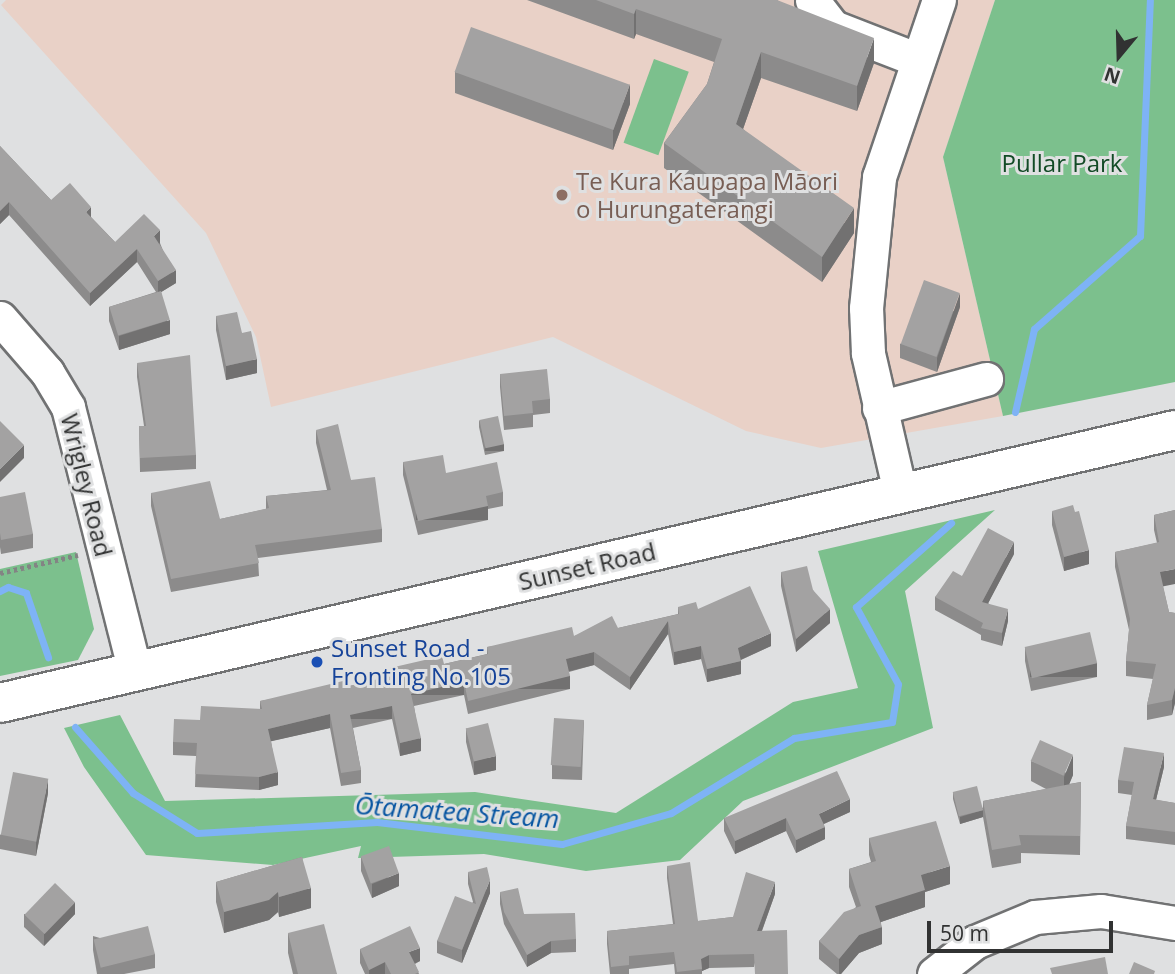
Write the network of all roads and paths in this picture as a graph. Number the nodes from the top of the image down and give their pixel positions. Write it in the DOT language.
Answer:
graph roads {
  1 [pos="812,0"];
  2 [pos="939,0"];
  3 [pos="918,60"];
  4 [pos="0,318"];
  5 [pos="986,379"];
  6 [pos="880,408"];
  7 [pos="1175,430"];
  8 [pos="901,492"];
  9 [pos="104,549"];
  10 [pos="0,573"];
  11 [pos="135,672"];
  12 [pos="0,703"];
  13 [pos="1175,923"];
  14 [pos="934,974"];
  1 -- 3 [label="street"];
  2 -- 3 [label="street"];
  3 -- 6 [label="street"];
  4 -- 9 [label="street, Wrigley Road"];
  5 -- 6 [label="street"];
  6 -- 8 [label="street"];
  7 -- 8 [label="main road, Sunset Road"];
  8 -- 11 [label="main road, Sunset Road"];
  9 -- 10 [label="path"];
  9 -- 11 [label="street, Wrigley Road"];
  11 -- 12 [label="main road, Sunset Road"];
  13 -- 14 [label="street"];
}
